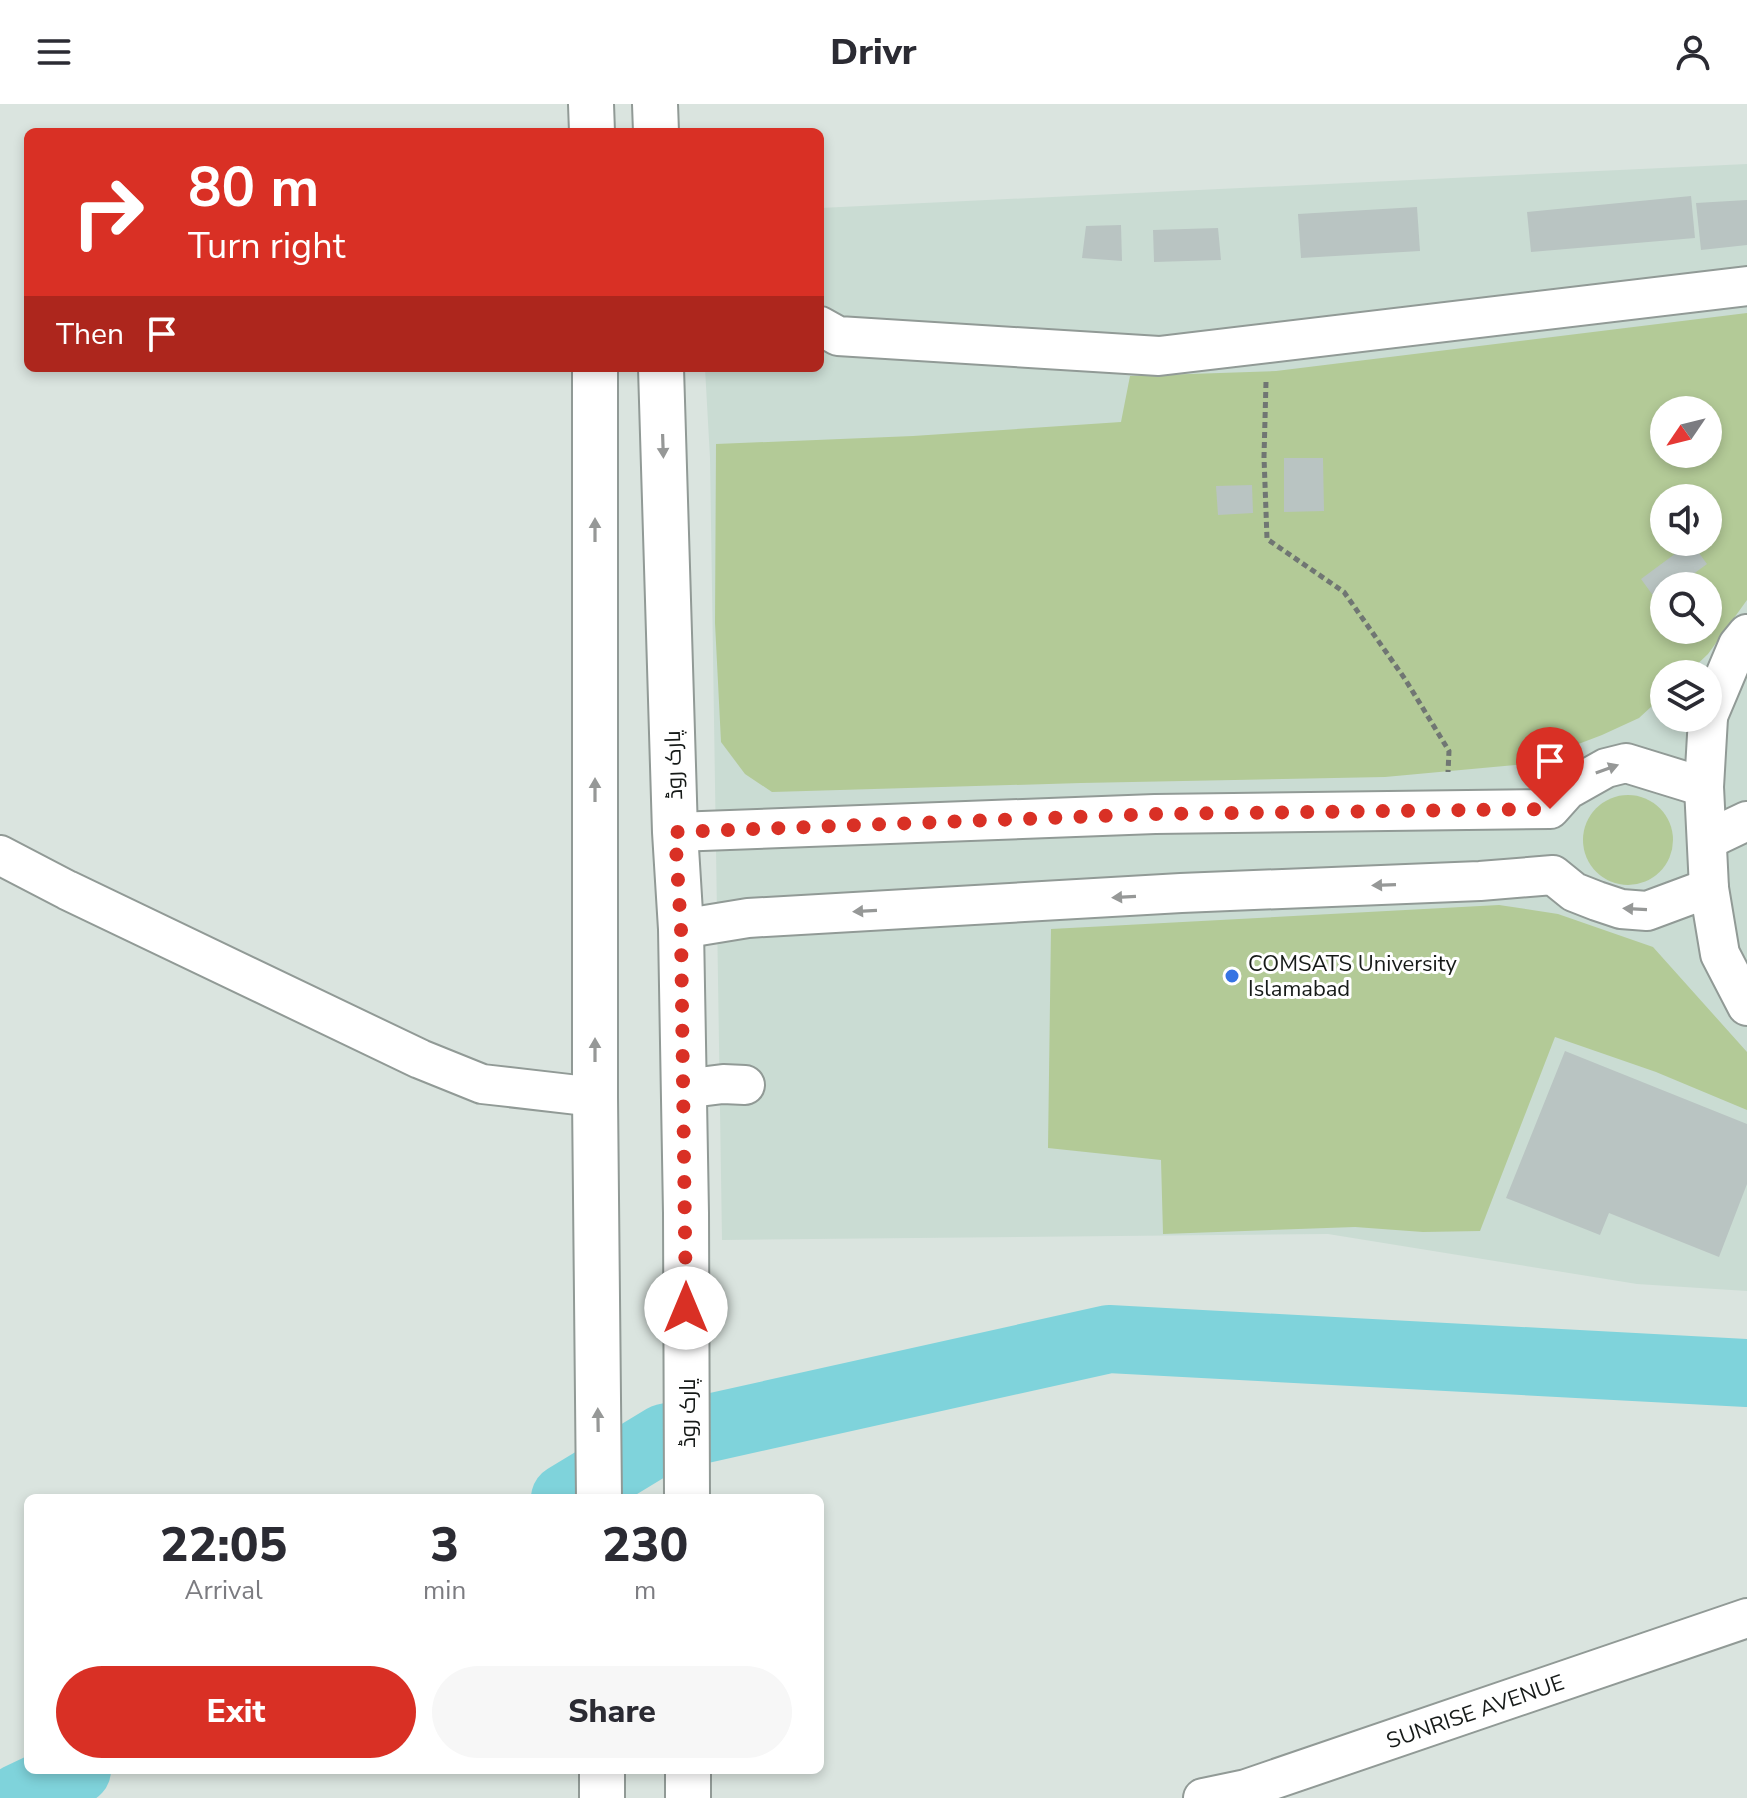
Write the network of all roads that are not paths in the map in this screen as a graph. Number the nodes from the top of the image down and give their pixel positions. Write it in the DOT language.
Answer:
graph roads {
  1 [pos="591,104"];
  2 [pos="655,104"];
  3 [pos="592,128"];
  4 [pos="656,128"];
  5 [pos="1747,286"];
  6 [pos="824,328"];
  7 [pos="595,372"];
  8 [pos="661,372"];
  9 [pos="1747,634"];
  10 [pos="1722,683"];
  11 [pos="1707,732"];
  12 [pos="1704,787"];
  13 [pos="1747,821"];
  14 [pos="675,832"];
  15 [pos="1707,840"];
  16 [pos="0,855"];
  17 [pos="1709,888"];
  18 [pos="681,929"];
  19 [pos="1747,1006"];
  20 [pos="745,1085"];
  21 [pos="683,1089"];
  22 [pos="595,1097"];
  23 [pos="599,1494"];
  24 [pos="687,1494"];
  25 [pos="1747,1618"];
  26 [pos="602,1774"];
  27 [pos="688,1774"];
  28 [pos="602,1798"];
  29 [pos="688,1798"];
  30 [pos="1203,1798"];
  1 -- 3 [label="main road"];
  2 -- 4 [label="main road"];
  5 -- 6 [label="street"];
  22 -- 7 [label="main road, one-way"];
  8 -- 14 [label="main road, پارک روڈ, one-way"];
  9 -- 10 [label="street"];
  11 -- 12 [label="street"];
  14 -- 12 [label="street, one-way"];
  12 -- 15 [label="street"];
  13 -- 15 [label="street"];
  14 -- 18 [label="main road, پارک روڈ"];
  15 -- 17 [label="street"];
  16 -- 22 [label="street"];
  17 -- 18 [label="street, one-way"];
  17 -- 19 [label="street"];
  18 -- 21 [label="main road, پارک روڈ"];
  20 -- 21 [label="street"];
  21 -- 24 [label="main road, پارک روڈ"];
  23 -- 22 [label="main road, one-way"];
  25 -- 30 [label="street, SUNRISE AVENUE"];
  26 -- 28 [label="main road"];
  27 -- 29 [label="main road"];
}
